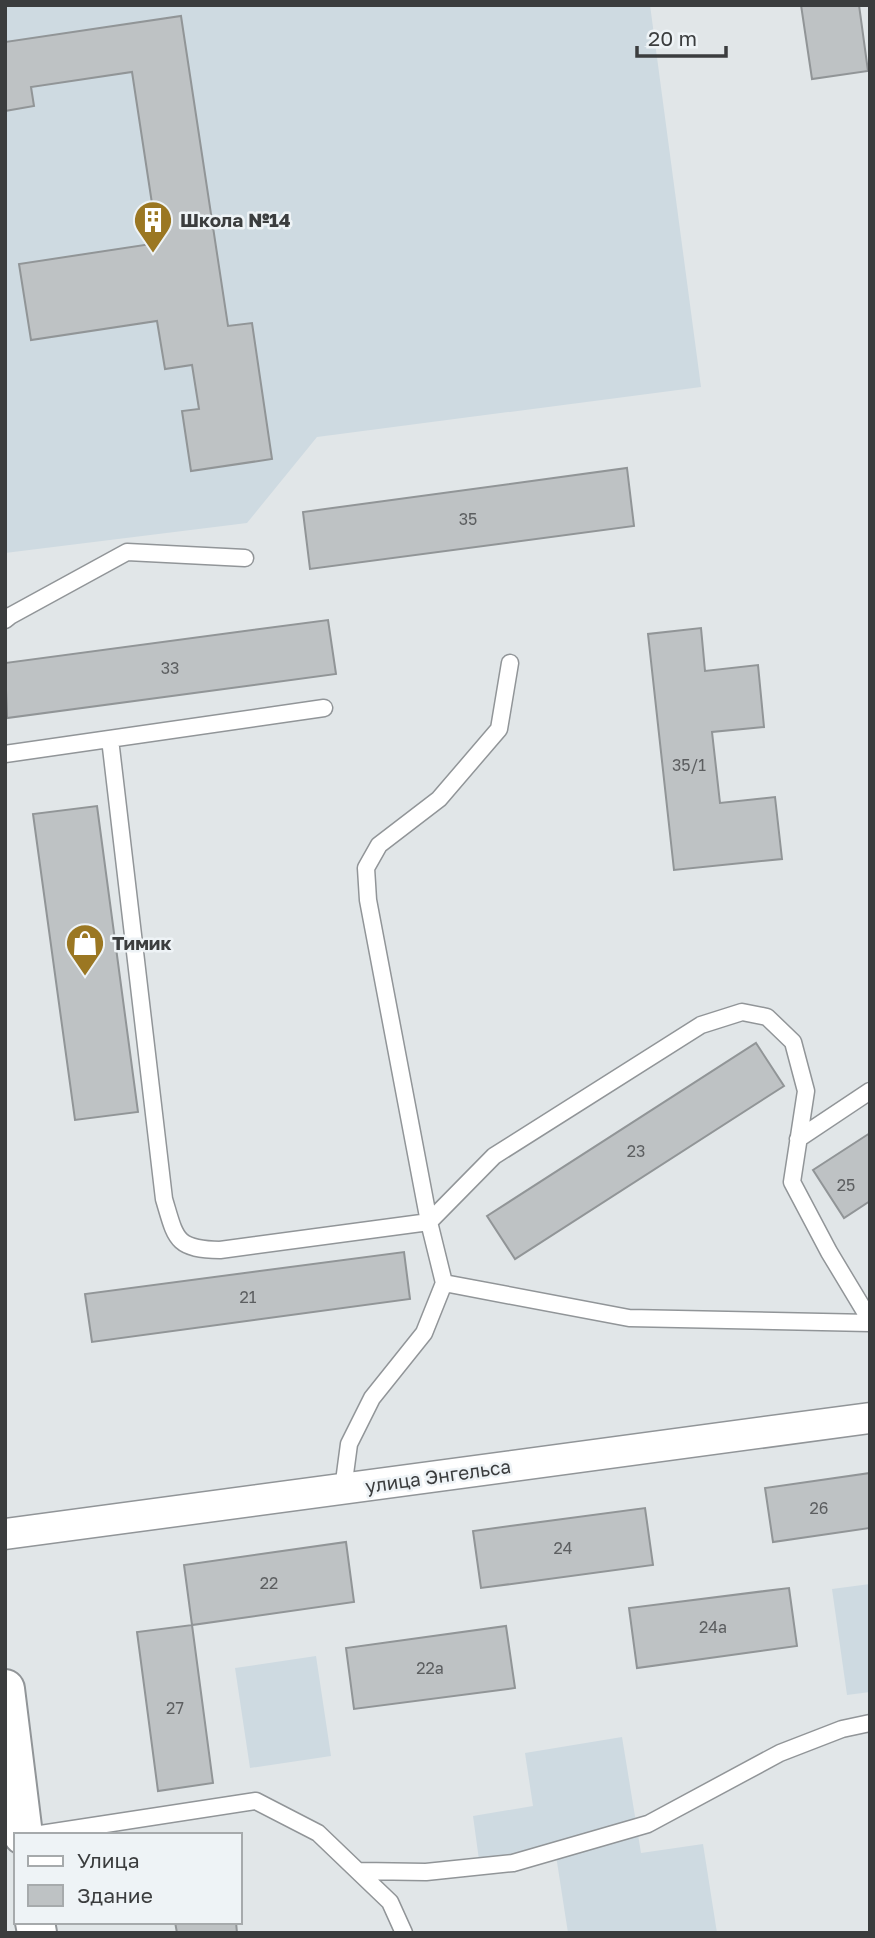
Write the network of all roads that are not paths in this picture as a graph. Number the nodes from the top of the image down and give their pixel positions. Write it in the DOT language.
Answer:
graph roads {
  1 [pos="245,558"];
  2 [pos="5,620"];
  3 [pos="509,663"];
  4 [pos="324,708"];
  5 [pos="110,739"];
  6 [pos="5,754"];
  7 [pos="870,1091"];
  8 [pos="798,1139"];
  9 [pos="429,1222"];
  10 [pos="444,1283"];
  11 [pos="870,1322"];
  12 [pos="870,1418"];
  13 [pos="343,1489"];
  14 [pos="5,1534"];
  15 [pos="5,1689"];
  16 [pos="870,1723"];
  17 [pos="23,1833"];
  18 [pos="46,1833"];
  19 [pos="360,1871"];
  20 [pos="404,1933"];
  1 -- 2 [label="lane"];
  3 -- 9 [label="lane"];
  4 -- 5 [label="lane"];
  5 -- 6 [label="lane"];
  5 -- 9 [label="lane"];
  7 -- 8 [label="lane"];
  8 -- 9 [label="lane"];
  8 -- 11 [label="lane"];
  9 -- 10 [label="lane"];
  10 -- 11 [label="lane"];
  10 -- 13 [label="lane"];
  12 -- 13 [label="street, улица Энгельса"];
  13 -- 14 [label="street, улица Энгельса"];
  15 -- 17 [label="street"];
  16 -- 19 [label="lane"];
  18 -- 19 [label="lane"];
  19 -- 20 [label="lane"];
}
